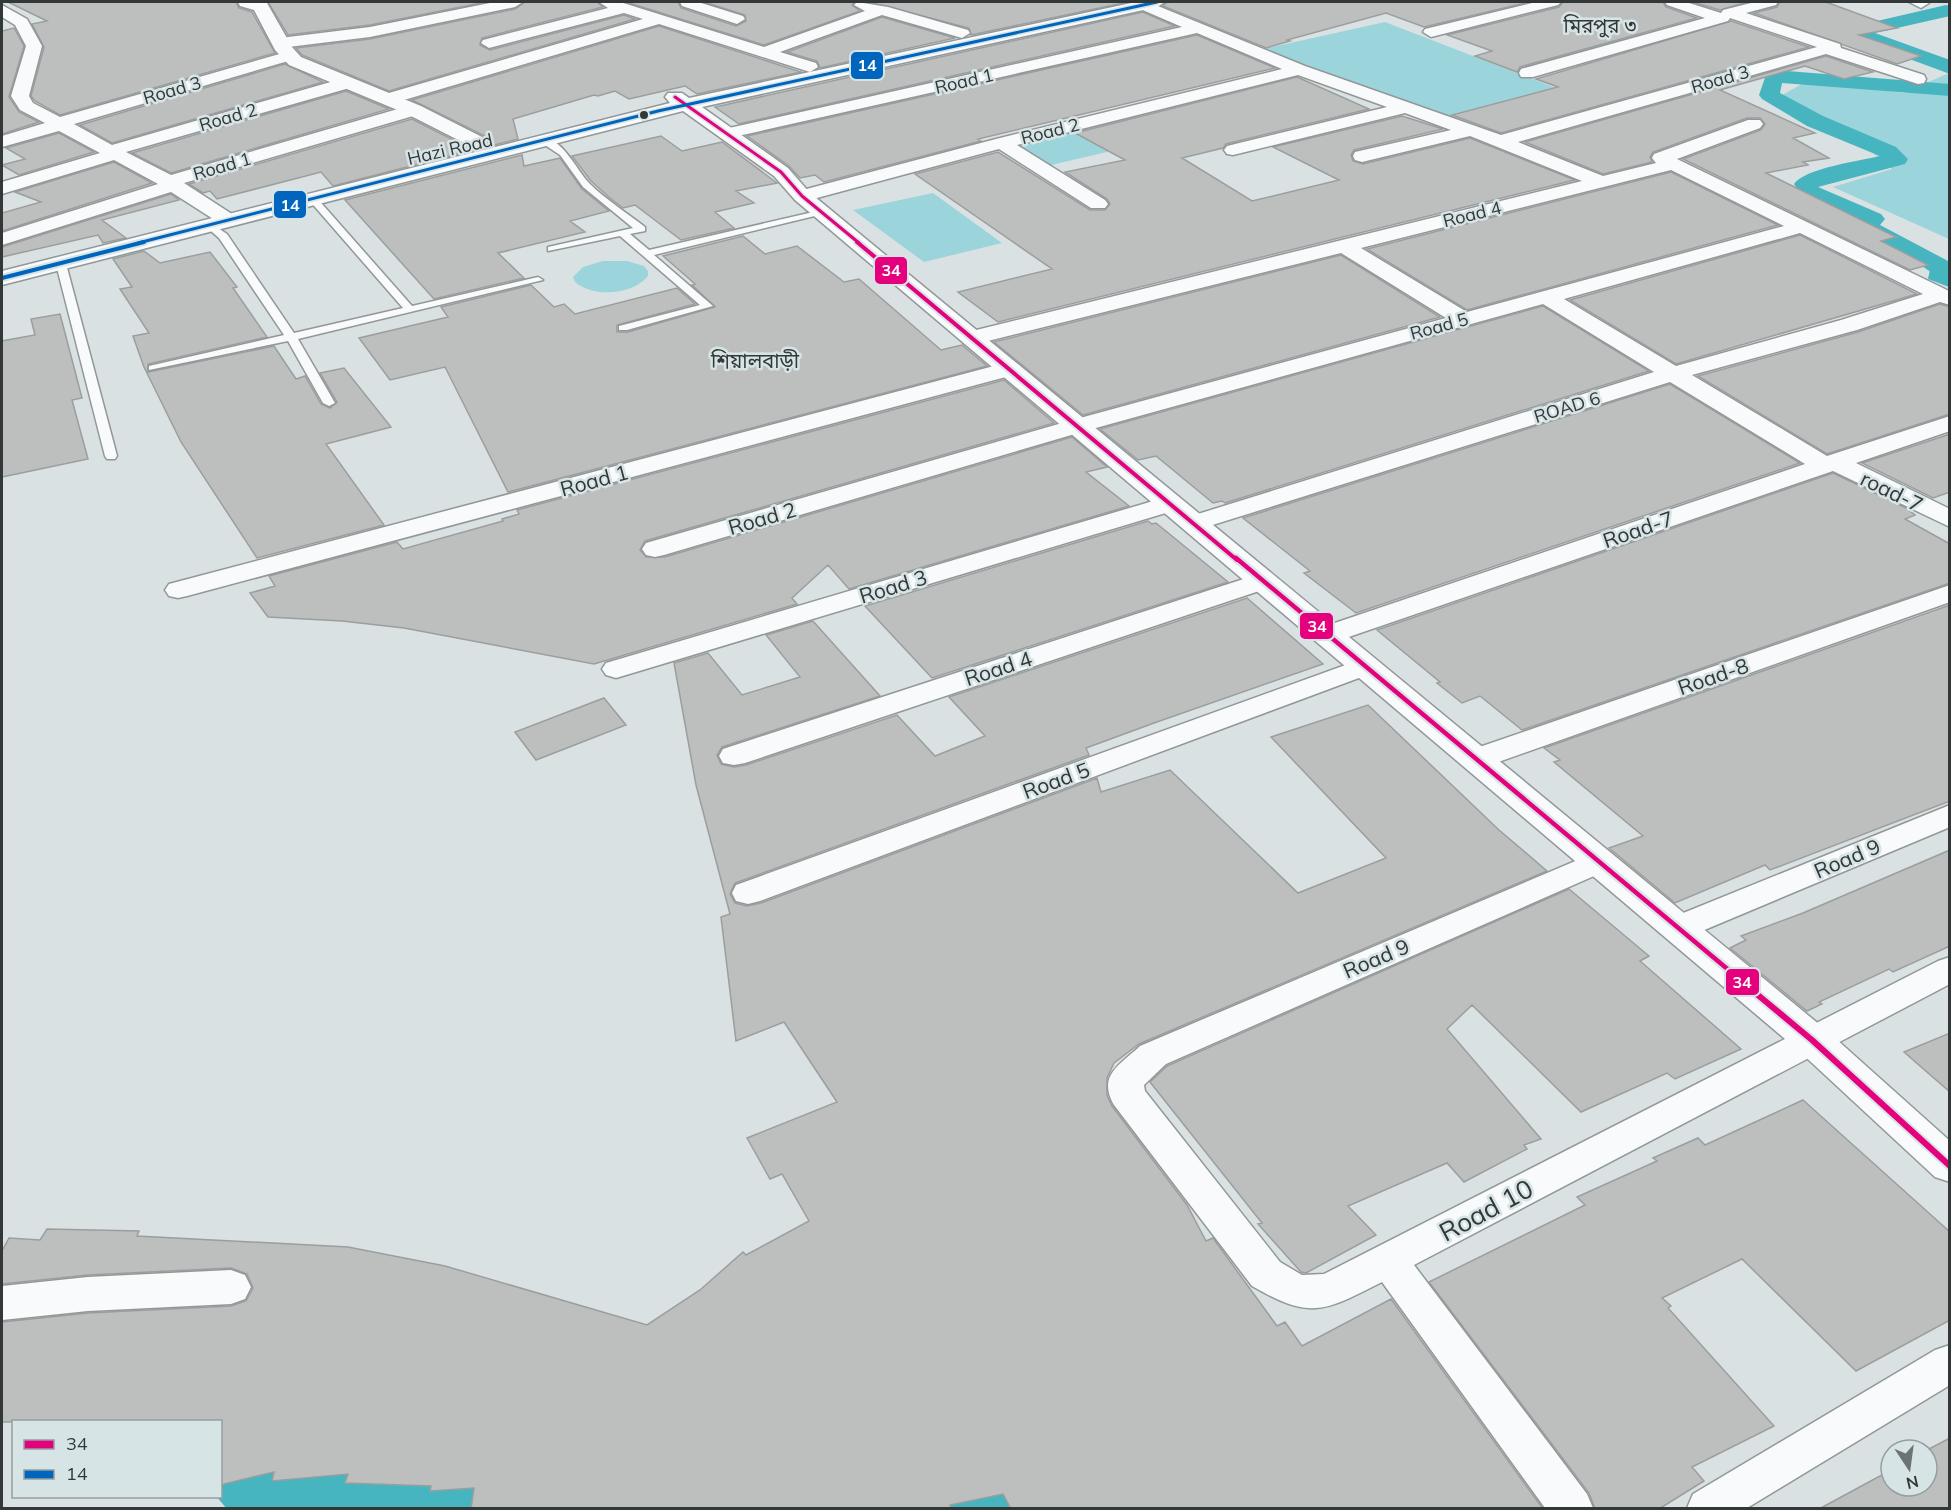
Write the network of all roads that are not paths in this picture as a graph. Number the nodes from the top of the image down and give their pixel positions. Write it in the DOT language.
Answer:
graph roads {
  1 [pos="248,2"];
  2 [pos="515,2"];
  3 [pos="606,2"];
  4 [pos="690,2"];
  5 [pos="851,2"];
  6 [pos="1113,2"];
  7 [pos="1553,2"];
  8 [pos="1672,2"];
  9 [pos="1771,2"];
  10 [pos="1150,3"];
  11 [pos="879,6"];
  12 [pos="624,8"];
  13 [pos="5,14"];
  14 [pos="654,17"];
  15 [pos="737,19"];
  16 [pos="438,20"];
  17 [pos="1200,28"];
  18 [pos="458,29"];
  19 [pos="1431,32"];
  20 [pos="963,33"];
  21 [pos="285,49"];
  22 [pos="1827,49"];
  23 [pos="765,52"];
  24 [pos="32,56"];
  25 [pos="525,60"];
  26 [pos="12,61"];
  27 [pos="819,69"];
  28 [pos="1299,70"];
  29 [pos="1527,73"];
  30 [pos="1918,79"];
  31 [pos="347,83"];
  32 [pos="20,96"];
  33 [pos="388,99"];
  34 [pos="2,101"];
  35 [pos="680,101"];
  36 [pos="652,107"];
  37 [pos="1405,108"];
  38 [pos="414,110"];
  39 [pos="57,124"];
  40 [pos="1754,124"];
  41 [pos="1470,131"];
  42 [pos="729,133"];
  43 [pos="542,139"];
  44 [pos="1500,141"];
  45 [pos="2,142"];
  46 [pos="1002,143"];
  47 [pos="472,150"];
  48 [pos="1233,150"];
  49 [pos="112,153"];
  50 [pos="1362,156"];
  51 [pos="1674,164"];
  52 [pos="1601,182"];
  53 [pos="172,183"];
  54 [pos="2,188"];
  55 [pos="312,198"];
  56 [pos="1098,204"];
  57 [pos="812,205"];
  58 [pos="217,218"];
  59 [pos="1801,226"];
  60 [pos="622,233"];
  61 [pos="2,239"];
  62 [pos="1344,246"];
  63 [pos="552,249"];
  64 [pos="646,254"];
  65 [pos="2,264"];
  66 [pos="61,264"];
  67 [pos="2,278"];
  68 [pos="538,280"];
  69 [pos="1546,297"];
  70 [pos="1946,297"];
  71 [pos="410,310"];
  72 [pos="1464,320"];
  73 [pos="623,328"];
  74 [pos="291,337"];
  75 [pos="972,338"];
  76 [pos="153,368"];
  77 [pos="1009,369"];
  78 [pos="1672,374"];
  79 [pos="329,403"];
  80 [pos="1950,423"];
  81 [pos="1077,426"];
  82 [pos="111,456"];
  83 [pos="1829,464"];
  84 [pos="1170,504"];
  85 [pos="1950,519"];
  86 [pos="1194,523"];
  87 [pos="655,549"];
  88 [pos="1262,581"];
  89 [pos="178,590"];
  90 [pos="1950,592"];
  91 [pos="1327,635"];
  92 [pos="1365,666"];
  93 [pos="615,669"];
  94 [pos="734,756"];
  95 [pos="1476,759"];
  96 [pos="1950,815"];
  97 [pos="1599,862"];
  98 [pos="748,893"];
  99 [pos="1678,928"];
  100 [pos="1950,969"];
  101 [pos="1812,1040"];
  102 [pos="1153,1055"];
  103 [pos="1950,1166"];
  104 [pos="1389,1260"];
  105 [pos="231,1287"];
  106 [pos="2,1303"];
  107 [pos="1950,1363"];
  108 [pos="1571,1509"];
  109 [pos="1709,1509"];
  1 -- 21 [label="street"];
  2 -- 16 [label="street, Road 3"];
  3 -- 12 [label="street"];
  4 -- 14 [label="street"];
  4 -- 15 [label="street"];
  5 -- 11 [label="street"];
  6 -- 20 [label="street"];
  7 -- 19 [label="street"];
  8 -- 29 [label="street"];
  9 -- 22 [label="street"];
  10 -- 17 [label="street"];
  10 -- 27 [label="street"];
  11 -- 20 [label="street"];
  11 -- 23 [label="street"];
  12 -- 14 [label="street"];
  12 -- 25 [label="street"];
  13 -- 24 [label="street"];
  14 -- 23 [label="street"];
  14 -- 25 [label="street"];
  16 -- 18 [label="street"];
  16 -- 21 [label="street, Road 3"];
  17 -- 28 [label="street"];
  17 -- 42 [label="street, Road 1"];
  20 -- 27 [label="street"];
  21 -- 31 [label="street"];
  21 -- 39 [label="street, Road 3"];
  22 -- 30 [label="street"];
  22 -- 44 [label="street, Road 3"];
  23 -- 27 [label="street"];
  24 -- 26 [label="street"];
  24 -- 32 [label="street"];
  25 -- 33 [label="street"];
  27 -- 35 [label="street, Hazi Road"];
  28 -- 37 [label="street"];
  28 -- 46 [label="street, Road 2"];
  31 -- 33 [label="street"];
  31 -- 49 [label="street, Road 2"];
  32 -- 34 [label="street"];
  32 -- 39 [label="street"];
  33 -- 38 [label="street"];
  35 -- 36 [label="street, Hazi Road"];
  35 -- 42 [label="street"];
  36 -- 43 [label="street"];
  36 -- 47 [label="street, Hazi Road"];
  36 -- 57 [label="street"];
  37 -- 41 [label="street"];
  37 -- 48 [label="street"];
  38 -- 47 [label="street"];
  38 -- 53 [label="street, Road 1"];
  39 -- 45 [label="street, Road 3"];
  39 -- 49 [label="street"];
  40 -- 51 [label="street"];
  41 -- 44 [label="street"];
  41 -- 50 [label="street"];
  42 -- 57 [label="street"];
  43 -- 47 [label="street"];
  43 -- 60 [label="lane"];
  44 -- 52 [label="street"];
  46 -- 56 [label="street"];
  46 -- 57 [label="street, Road 2"];
  47 -- 55 [label="street, Hazi Road"];
  47 -- 58 [label="street, Hazi Road"];
  49 -- 53 [label="street"];
  49 -- 54 [label="street, Road 2"];
  51 -- 52 [label="street, Road 4"];
  51 -- 59 [label="street"];
  52 -- 62 [label="street, Road 4"];
  53 -- 58 [label="street"];
  53 -- 61 [label="street, Road 1"];
  55 -- 58 [label="street, Hazi Road"];
  55 -- 71 [label="lane"];
  57 -- 64 [label="lane"];
  57 -- 75 [label="street"];
  58 -- 65 [label="street, Hazi Road"];
  58 -- 66 [label="street, Hazi Road"];
  58 -- 74 [label="lane"];
  59 -- 69 [label="street, Road 5"];
  59 -- 70 [label="street"];
  60 -- 63 [label="lane"];
  60 -- 64 [label="lane"];
  62 -- 72 [label="street"];
  62 -- 75 [label="street, Road 4"];
  64 -- 73 [label="lane"];
  66 -- 67 [label="street, Hazi Road"];
  66 -- 82 [label="lane"];
  68 -- 71 [label="lane"];
  69 -- 72 [label="street, Road 5"];
  69 -- 78 [label="street, road-7"];
  70 -- 78 [label="street, ROAD 6"];
  71 -- 74 [label="lane"];
  72 -- 81 [label="street, Road 5"];
  74 -- 76 [label="lane"];
  74 -- 79 [label="lane"];
  75 -- 77 [label="street"];
  77 -- 81 [label="street"];
  77 -- 89 [label="street, Road 1"];
  78 -- 83 [label="street, road-7"];
  78 -- 86 [label="street, ROAD 6"];
  80 -- 83 [label="street, Road-7"];
  81 -- 84 [label="street"];
  81 -- 87 [label="street, Road 2"];
  83 -- 85 [label="street, road-7"];
  83 -- 91 [label="street, Road-7"];
  84 -- 86 [label="street"];
  84 -- 93 [label="street, Road 3"];
  86 -- 88 [label="street"];
  88 -- 91 [label="street"];
  88 -- 94 [label="street, Road 4"];
  90 -- 95 [label="street, Road-8"];
  91 -- 92 [label="street"];
  92 -- 95 [label="street"];
  92 -- 98 [label="street, Road 5"];
  95 -- 97 [label="street"];
  96 -- 99 [label="street, Road 9"];
  97 -- 99 [label="street"];
  97 -- 102 [label="street, Road 9"];
  99 -- 101 [label="street"];
  100 -- 101 [label="street, Road 10"];
  101 -- 103 [label="street"];
  101 -- 104 [label="street, Road 10"];
  102 -- 104 [label="street, Road 10"];
  104 -- 108 [label="street"];
  105 -- 106 [label="street"];
  107 -- 109 [label="street"];
}
